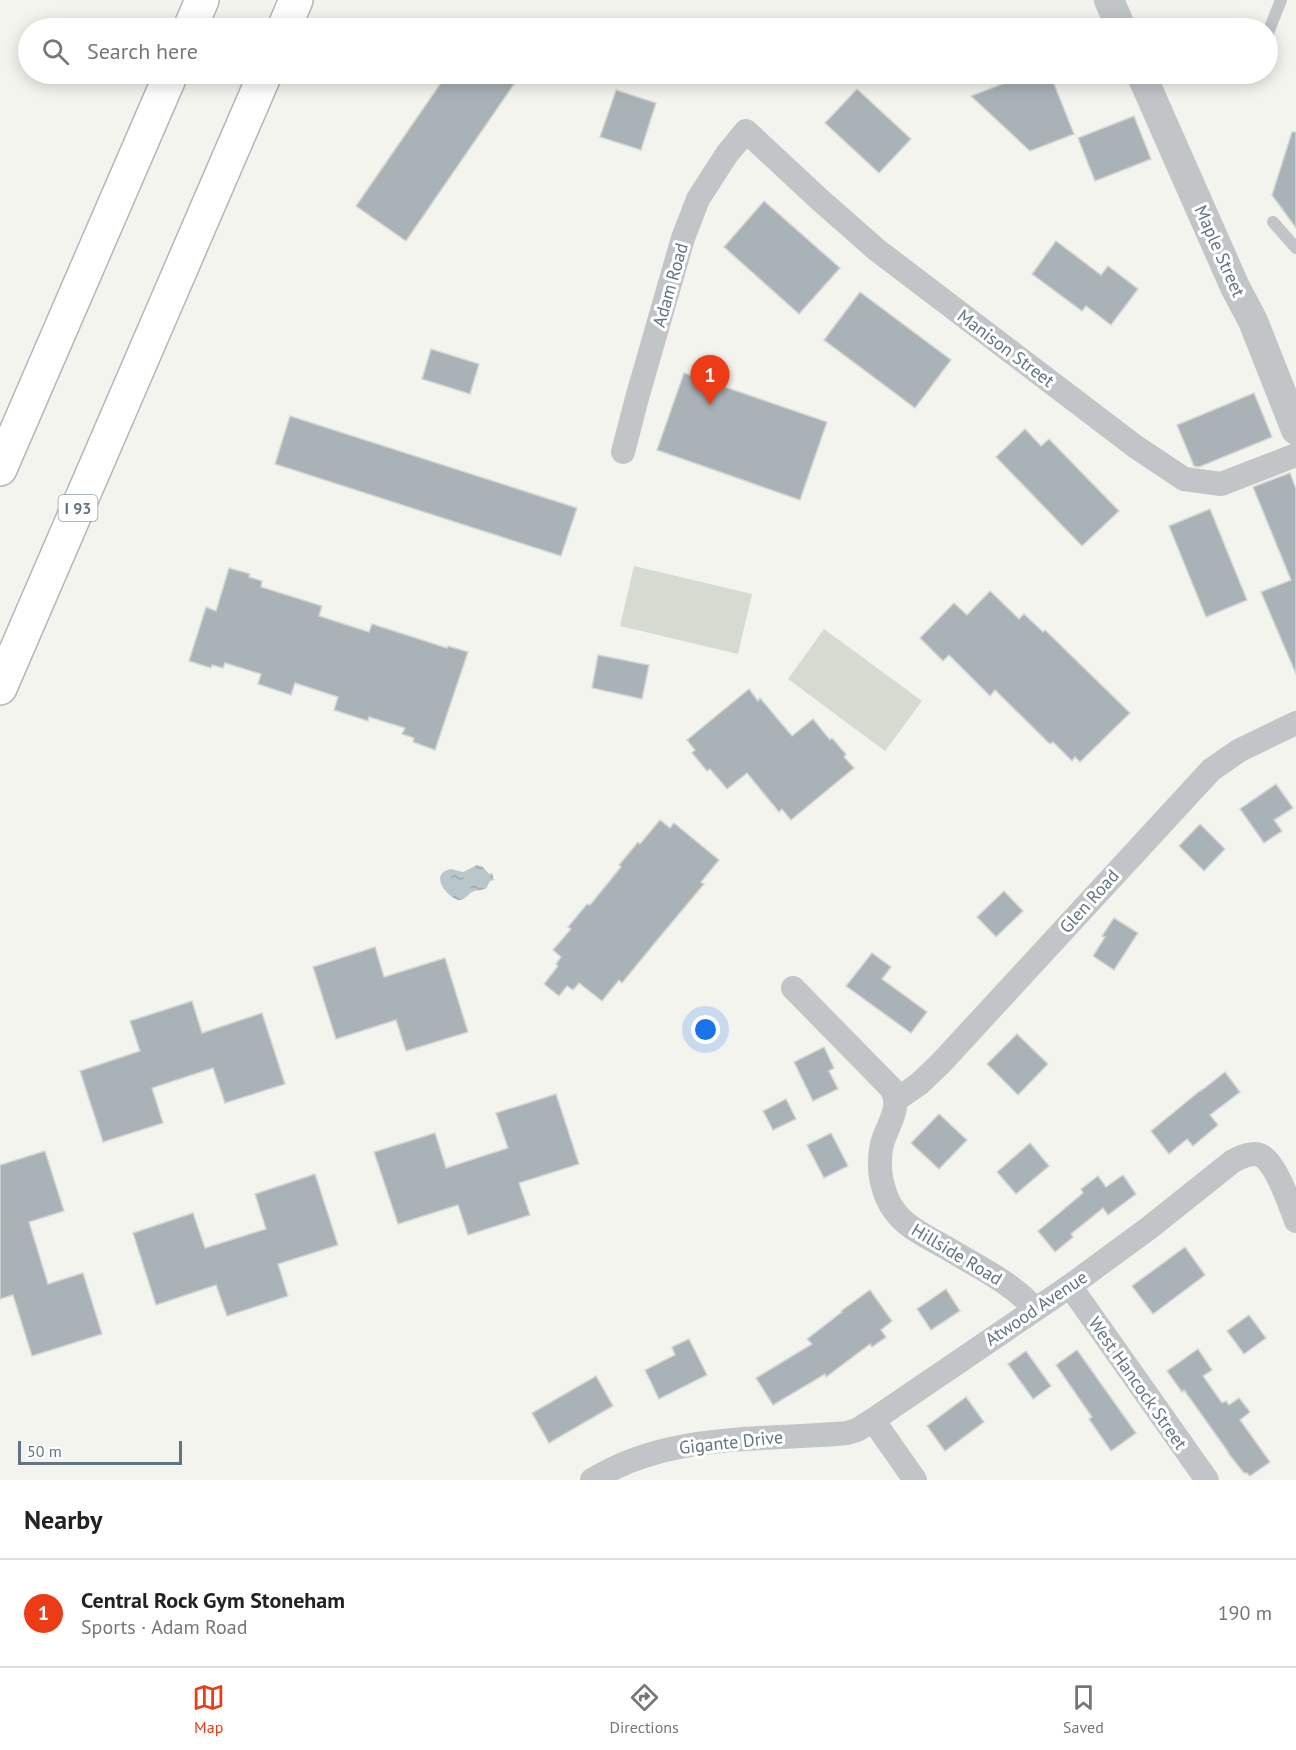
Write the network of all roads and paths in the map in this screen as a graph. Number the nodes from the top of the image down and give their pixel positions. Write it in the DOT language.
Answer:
graph roads {
  1 [pos="202,0"];
  2 [pos="296,0"];
  3 [pos="1109,0"];
  4 [pos="1281,0"];
  5 [pos="194,18"];
  6 [pos="288,18"];
  7 [pos="1117,18"];
  8 [pos="1274,18"];
  9 [pos="167,84"];
  10 [pos="261,84"];
  11 [pos="1145,84"];
  12 [pos="746,131"];
  13 [pos="1273,222"];
  14 [pos="1296,248"];
  15 [pos="1296,430"];
  16 [pos="624,452"];
  17 [pos="1296,455"];
  18 [pos="0,469"];
  19 [pos="0,688"];
  20 [pos="1296,723"];
  21 [pos="793,988"];
  22 [pos="896,1100"];
  23 [pos="1296,1221"];
  24 [pos="1070,1286"];
  25 [pos="1035,1309"];
  26 [pos="873,1420"];
  27 [pos="592,1480"];
  28 [pos="915,1480"];
  29 [pos="1207,1480"];
  1 -- 5 [label="highway"];
  2 -- 6 [label="highway"];
  3 -- 7 [label="street"];
  4 -- 8 [label="lane"];
  9 -- 18 [label="highway"];
  10 -- 19 [label="highway, I 93"];
  11 -- 15 [label="street, Maple Street"];
  12 -- 16 [label="street, Adam Road"];
  12 -- 17 [label="street, Manison Street"];
  13 -- 14 [label="lane"];
  20 -- 22 [label="street, Glen Road"];
  21 -- 22 [label="street"];
  22 -- 25 [label="street, Hillside Road"];
  23 -- 24 [label="street, Atwood Avenue"];
  24 -- 25 [label="street, Atwood Avenue"];
  24 -- 29 [label="street, West Hancock Street"];
  25 -- 26 [label="street, Atwood Avenue"];
  26 -- 27 [label="street, Gigante Drive"];
  26 -- 28 [label="street"];
}
